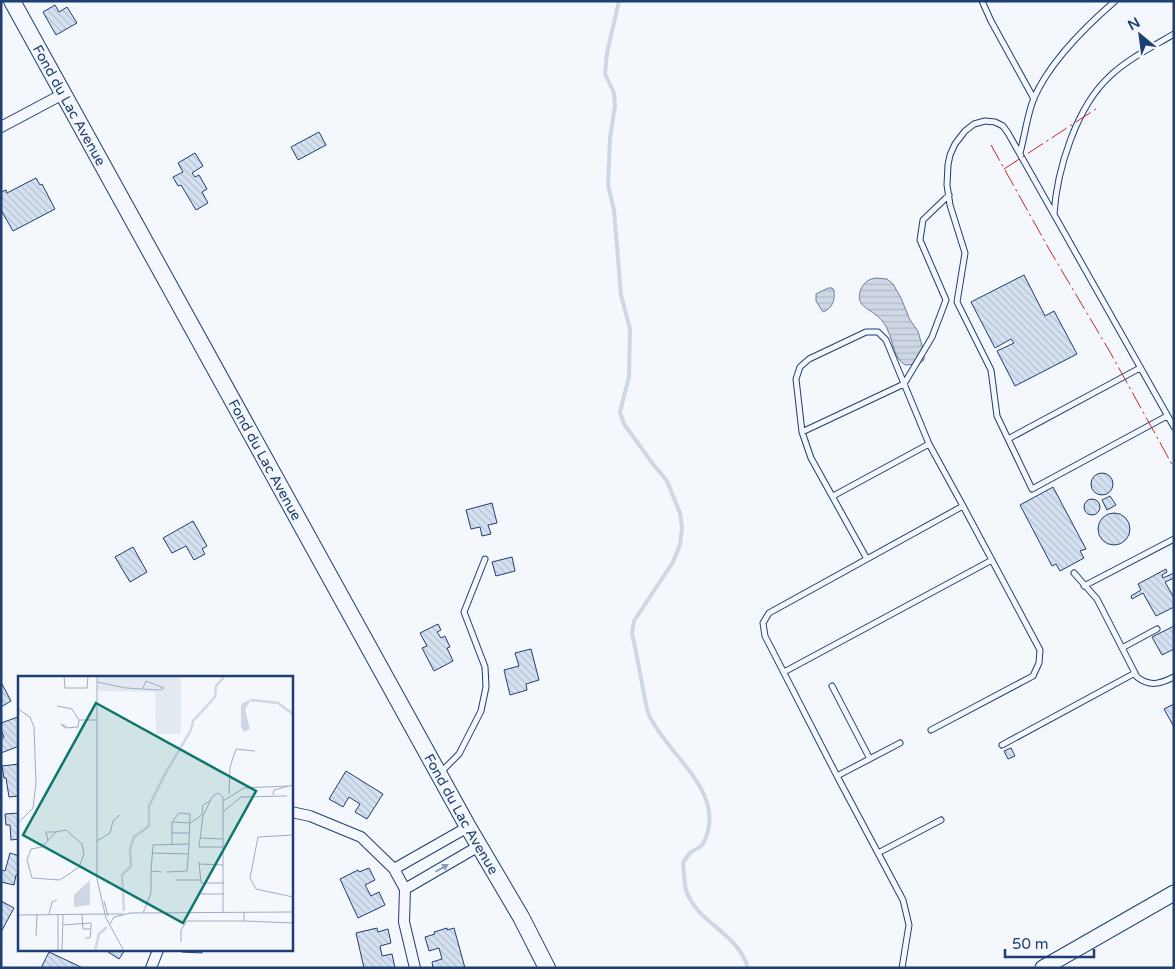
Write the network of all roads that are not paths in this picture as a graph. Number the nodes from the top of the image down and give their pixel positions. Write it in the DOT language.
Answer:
graph roads {
  1 [pos="12,1"];
  2 [pos="982,1"];
  3 [pos="1114,1"];
  4 [pos="1174,34"];
  5 [pos="63,94"];
  6 [pos="1034,99"];
  7 [pos="1,127"];
  8 [pos="1020,153"];
  9 [pos="949,195"];
  10 [pos="1054,214"];
  11 [pos="1140,368"];
  12 [pos="904,384"];
  13 [pos="1167,416"];
  14 [pos="1174,427"];
  15 [pos="802,432"];
  16 [pos="1008,439"];
  17 [pos="929,444"];
  18 [pos="833,496"];
  19 [pos="963,506"];
  20 [pos="1174,538"];
  21 [pos="484,558"];
  22 [pos="867,559"];
  23 [pos="992,560"];
  24 [pos="1074,573"];
  25 [pos="1084,586"];
  26 [pos="1157,629"];
  27 [pos="1122,648"];
  28 [pos="784,672"];
  29 [pos="1135,673"];
  30 [pos="1174,677"];
  31 [pos="832,686"];
  32 [pos="931,730"];
  33 [pos="900,742"];
  34 [pos="1002,745"];
  35 [pos="870,759"];
  36 [pos="439,774"];
  37 [pos="837,776"];
  38 [pos="292,812"];
  39 [pos="941,820"];
  40 [pos="468,826"];
  41 [pos="479,846"];
  42 [pos="878,853"];
  43 [pos="394,869"];
  44 [pos="405,889"];
  45 [pos="1174,893"];
  46 [pos="521,917"];
  47 [pos="157,952"];
  48 [pos="150,968"];
  49 [pos="416,968"];
  50 [pos="548,968"];
  51 [pos="560,968"];
  52 [pos="902,968"];
  53 [pos="1043,968"];
  1 -- 5 [label="main road, Fond du Lac Avenue"];
  2 -- 6 [label="lane"];
  3 -- 6 [label="lane"];
  4 -- 10 [label="lane"];
  5 -- 7 [label="street"];
  5 -- 36 [label="main road, Fond du Lac Avenue"];
  6 -- 8 [label="lane"];
  8 -- 9 [label="lane"];
  8 -- 10 [label="lane"];
  9 -- 12 [label="lane"];
  9 -- 16 [label="lane"];
  10 -- 11 [label="lane"];
  11 -- 13 [label="lane"];
  11 -- 16 [label="lane"];
  12 -- 15 [label="lane"];
  12 -- 15 [label="lane"];
  12 -- 17 [label="lane"];
  13 -- 14 [label="lane"];
  13 -- 16 [label="lane"];
  15 -- 18 [label="lane"];
  17 -- 18 [label="lane"];
  17 -- 19 [label="lane"];
  18 -- 22 [label="lane"];
  19 -- 22 [label="lane"];
  19 -- 23 [label="lane"];
  20 -- 25 [label="lane"];
  21 -- 36 [label="lane"];
  22 -- 28 [label="lane"];
  23 -- 28 [label="lane"];
  23 -- 32 [label="lane"];
  24 -- 25 [label="lane"];
  25 -- 27 [label="lane"];
  26 -- 27 [label="lane"];
  27 -- 29 [label="lane"];
  28 -- 37 [label="lane"];
  29 -- 30 [label="lane"];
  29 -- 34 [label="lane"];
  31 -- 35 [label="lane"];
  33 -- 35 [label="lane"];
  35 -- 37 [label="lane"];
  36 -- 40 [label="main road, Fond du Lac Avenue"];
  37 -- 42 [label="lane"];
  38 -- 43 [label="street"];
  39 -- 42 [label="lane"];
  40 -- 41 [label="main road, Fond du Lac Avenue"];
  40 -- 43 [label="street"];
  44 -- 41 [label="street, one-way"];
  41 -- 46 [label="main road, Fond du Lac Avenue"];
  42 -- 52 [label="lane"];
  43 -- 44 [label="street"];
  44 -- 49 [label="street"];
  45 -- 53 [label="street"];
  46 -- 50 [label="main road, Fond du Lac Avenue"];
  46 -- 51 [label="main road, Fond du Lac Avenue"];
  47 -- 48 [label="street"];
}
